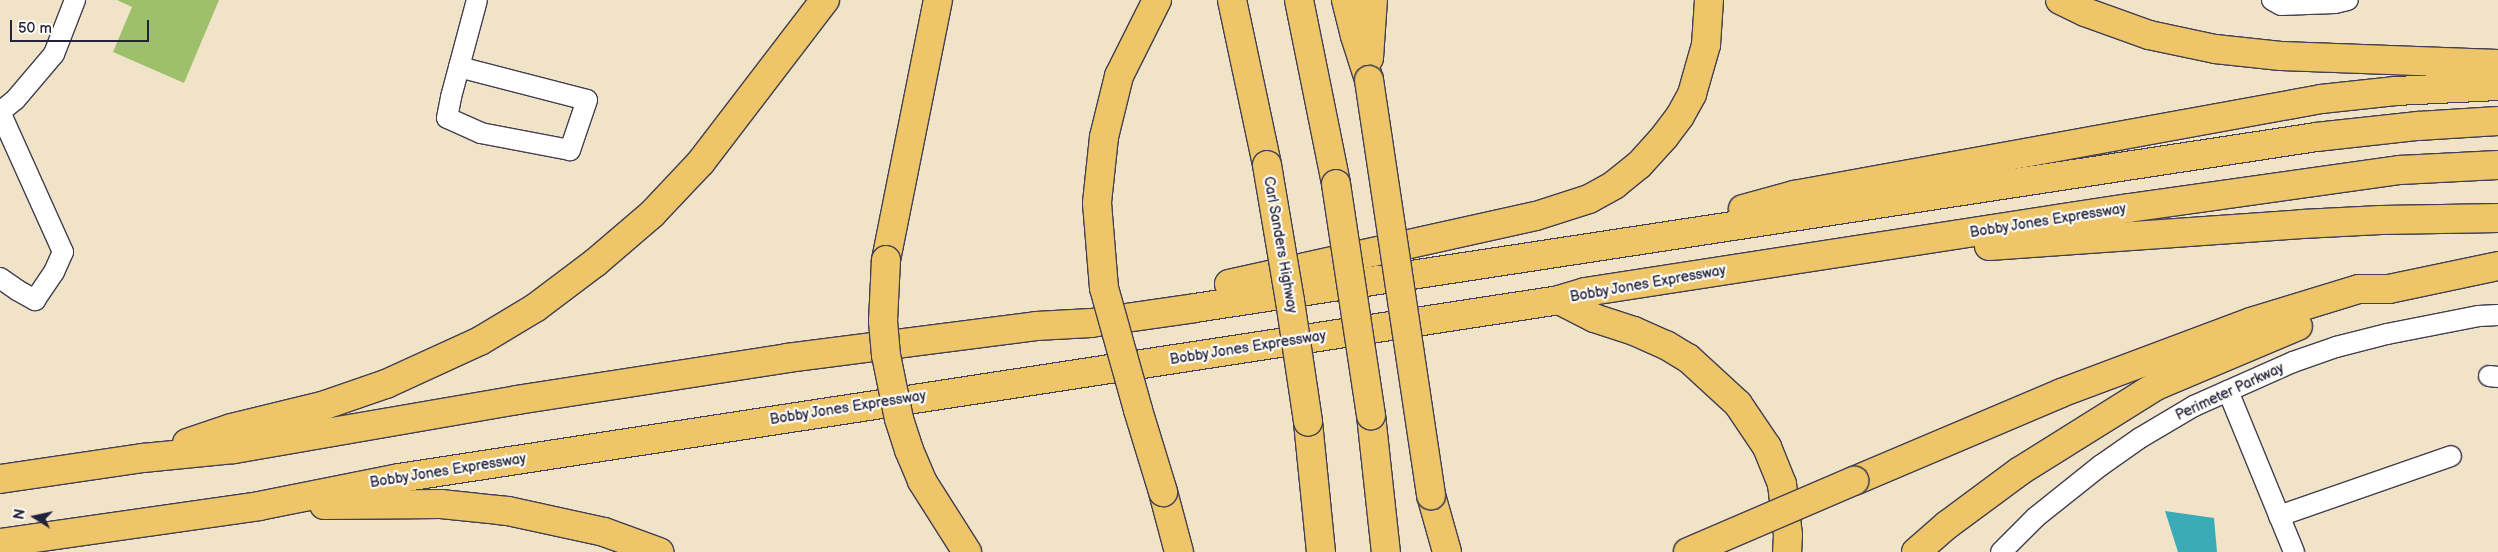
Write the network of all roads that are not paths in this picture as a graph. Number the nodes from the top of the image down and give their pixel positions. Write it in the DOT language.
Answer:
graph roads {
  1 [pos="76,0"];
  2 [pos="477,0"];
  3 [pos="824,0"];
  4 [pos="938,0"];
  5 [pos="1157,0"];
  6 [pos="1232,0"];
  7 [pos="1299,0"];
  8 [pos="1346,0"];
  9 [pos="1373,0"];
  10 [pos="1709,0"];
  11 [pos="2060,0"];
  12 [pos="2272,0"];
  13 [pos="2348,0"];
  14 [pos="2498,64"];
  15 [pos="459,67"];
  16 [pos="1369,80"];
  17 [pos="2498,86"];
  18 [pos="0,112"];
  19 [pos="2498,121"];
  20 [pos="7,148"];
  21 [pos="2498,165"];
  22 [pos="2498,218"];
  23 [pos="1636,240"];
  24 [pos="1808,257"];
  25 [pos="2498,266"];
  26 [pos="0,278"];
  27 [pos="2389,288"];
  28 [pos="1559,300"];
  29 [pos="2498,315"];
  30 [pos="1036,326"];
  31 [pos="2228,391"];
  32 [pos="2451,456"];
  33 [pos="143,458"];
  34 [pos="0,478"];
  35 [pos="1431,494"];
  36 [pos="259,506"];
  37 [pos="2279,516"];
  38 [pos="0,543"];
  39 [pos="659,552"];
  40 [pos="967,552"];
  41 [pos="1179,552"];
  42 [pos="1320,552"];
  43 [pos="1386,552"];
  44 [pos="1432,552"];
  45 [pos="1447,552"];
  46 [pos="1688,552"];
  47 [pos="1787,552"];
  48 [pos="1916,552"];
  49 [pos="2001,552"];
  50 [pos="2294,552"];
  1 -- 18 [label="street"];
  2 -- 15 [label="street"];
  3 -- 33 [label="highway"];
  4 -- 40 [label="highway, bridge"];
  5 -- 41 [label="highway, bridge"];
  6 -- 42 [label="highway, Carl Sanders Highway, bridge"];
  7 -- 43 [label="highway, bridge"];
  8 -- 16 [label="highway"];
  9 -- 16 [label="highway"];
  10 -- 30 [label="highway"];
  11 -- 14 [label="highway"];
  12 -- 13 [label="street"];
  15 -- 15 [label="street"];
  16 -- 35 [label="highway, bridge"];
  17 -- 23 [label="highway"];
  18 -- 20 [label="street"];
  19 -- 23 [label="highway"];
  20 -- 26 [label="street"];
  21 -- 24 [label="highway, Bobby Jones Expressway"];
  22 -- 24 [label="highway"];
  23 -- 30 [label="highway"];
  24 -- 28 [label="highway, Bobby Jones Expressway"];
  25 -- 27 [label="highway"];
  27 -- 46 [label="highway, bridge"];
  27 -- 48 [label="highway"];
  28 -- 36 [label="highway, Bobby Jones Expressway"];
  28 -- 47 [label="highway"];
  29 -- 31 [label="street, Perimeter Parkway"];
  30 -- 33 [label="highway"];
  31 -- 37 [label="street"];
  31 -- 49 [label="street, Perimeter Parkway"];
  32 -- 37 [label="street"];
  33 -- 34 [label="highway"];
  35 -- 44 [label="highway"];
  35 -- 45 [label="highway"];
  36 -- 38 [label="highway, Bobby Jones Expressway"];
  36 -- 39 [label="highway"];
  37 -- 50 [label="street"];
}
